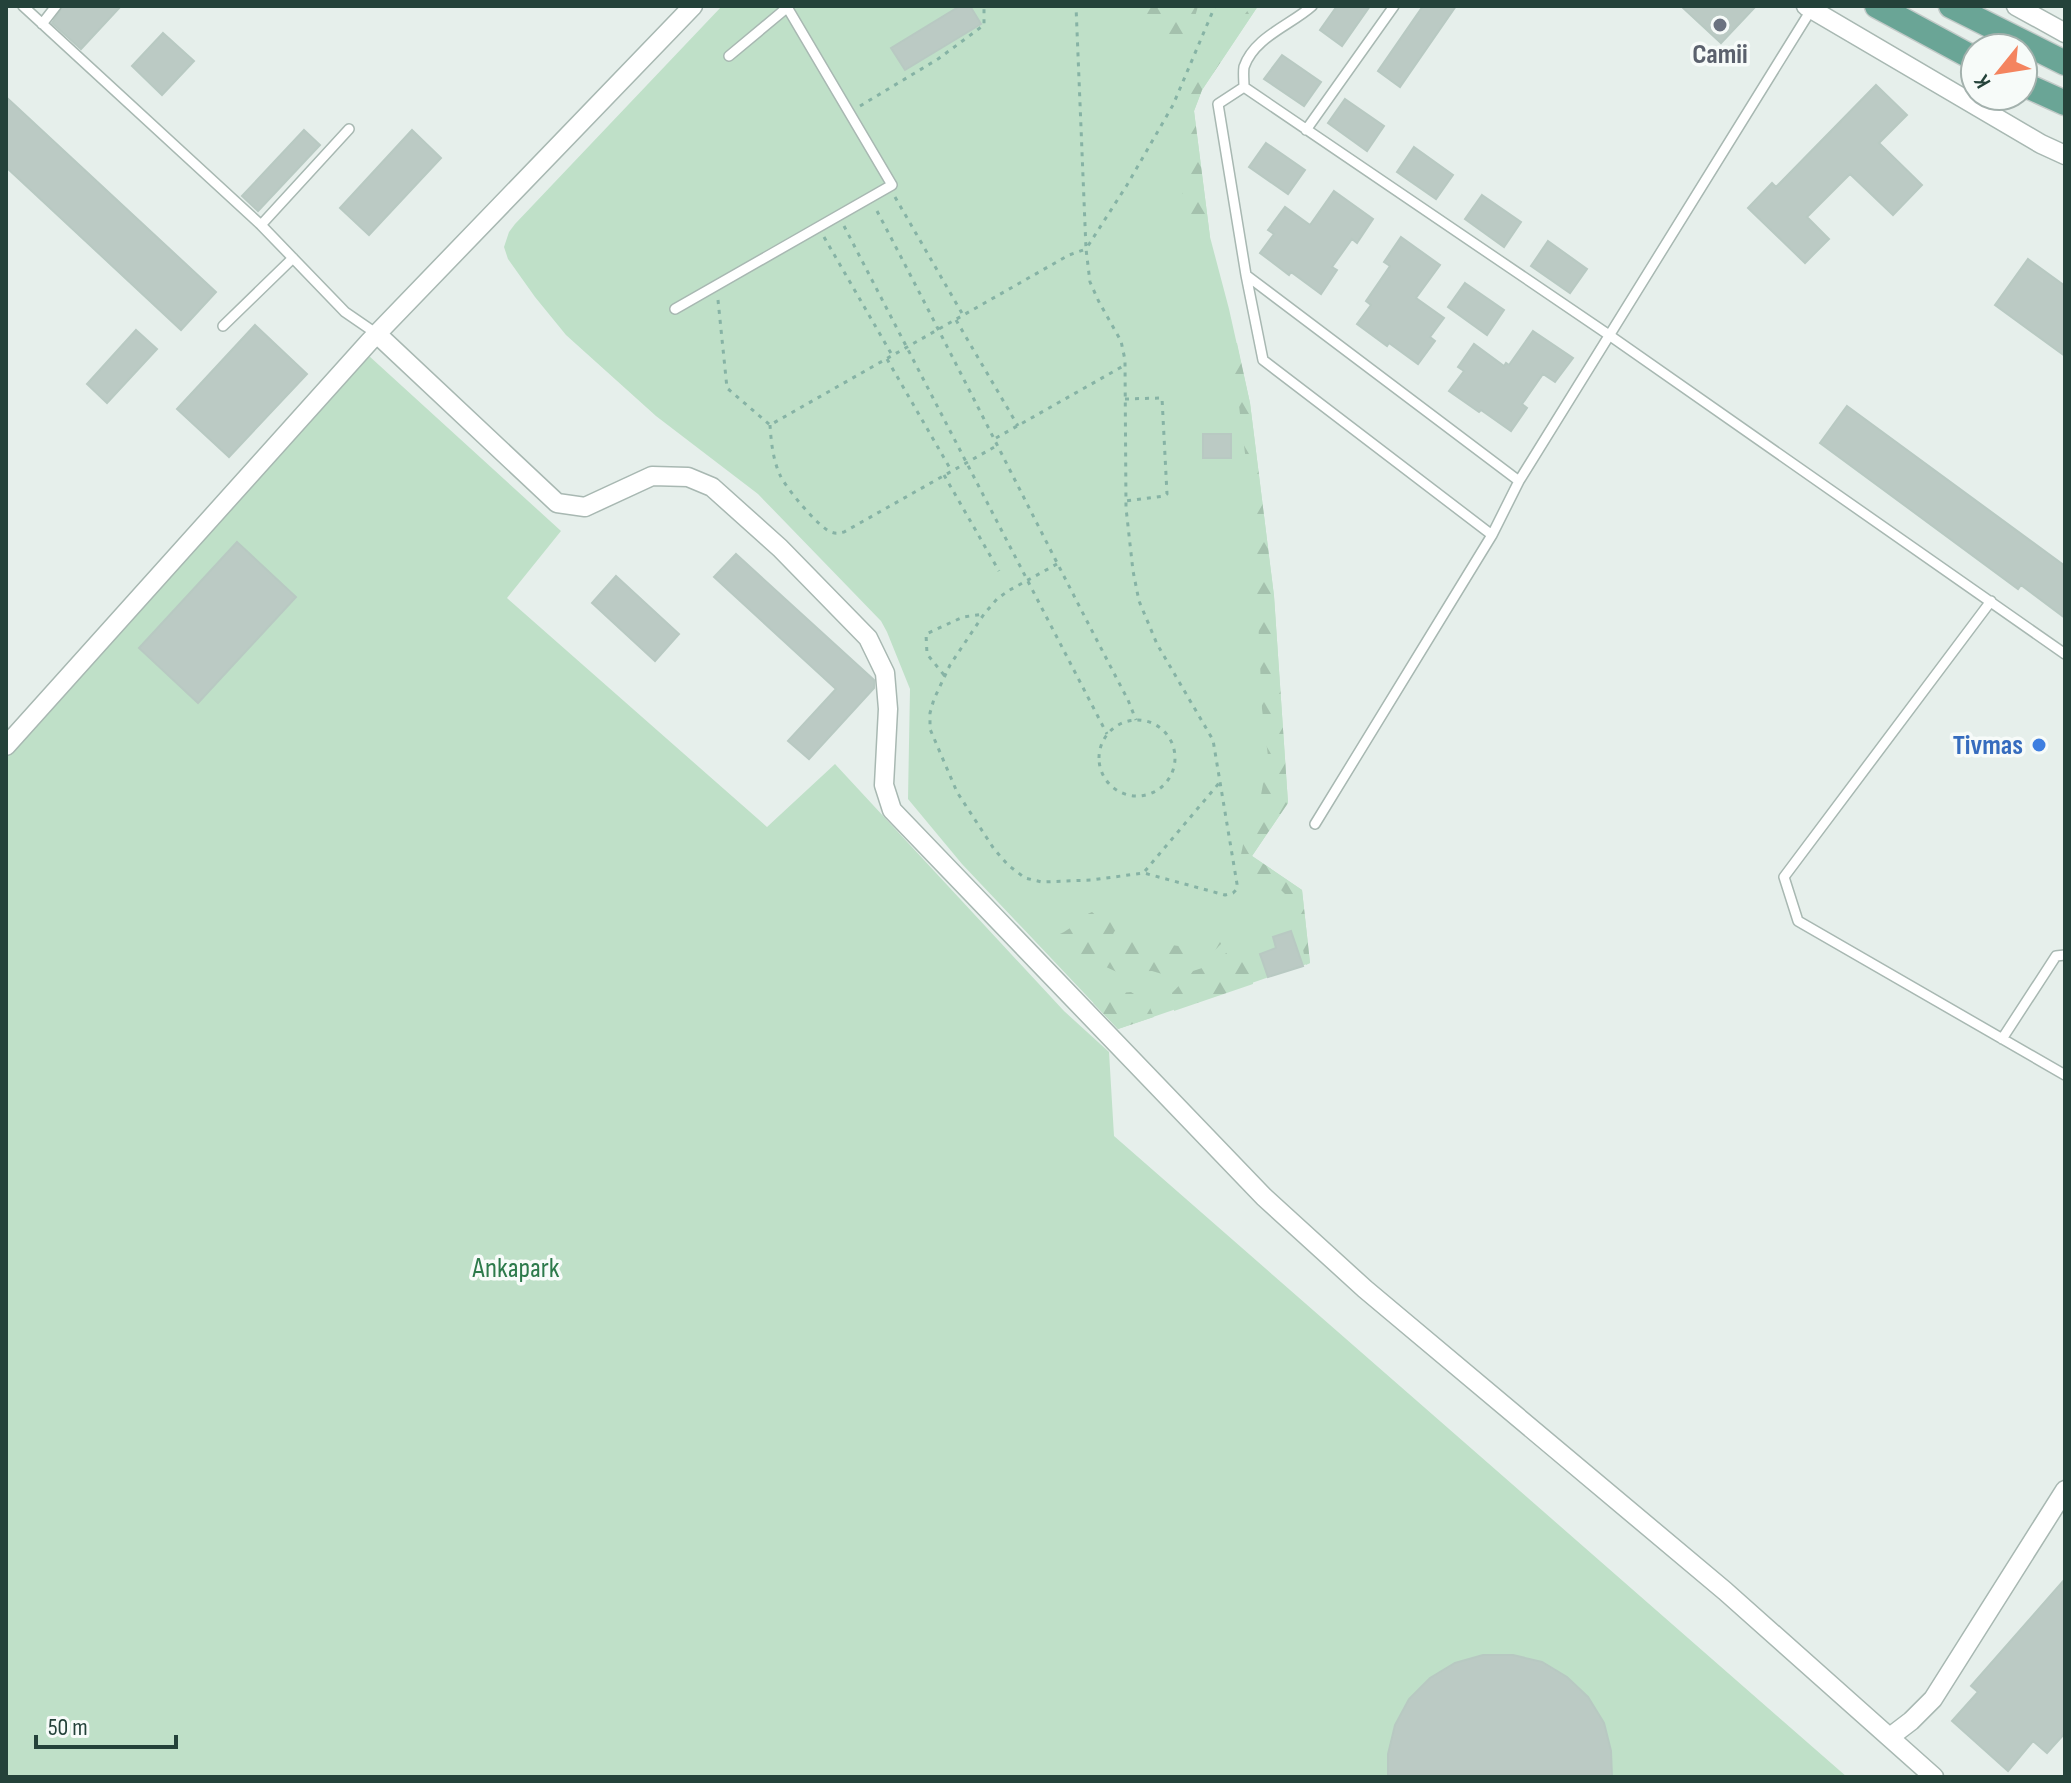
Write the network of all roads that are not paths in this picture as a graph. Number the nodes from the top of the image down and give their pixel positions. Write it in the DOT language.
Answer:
graph roads {
  1 [pos="23,6"];
  2 [pos="56,6"];
  3 [pos="693,6"];
  4 [pos="1312,6"];
  5 [pos="1394,6"];
  6 [pos="1877,6"];
  7 [pos="1951,6"];
  8 [pos="2016,6"];
  9 [pos="788,7"];
  10 [pos="1809,8"];
  11 [pos="42,24"];
  12 [pos="2065,33"];
  13 [pos="1959,50"];
  14 [pos="729,56"];
  15 [pos="2065,63"];
  16 [pos="1244,87"];
  17 [pos="2039,91"];
  18 [pos="2065,103"];
  19 [pos="349,129"];
  20 [pos="1306,130"];
  21 [pos="2065,155"];
  22 [pos="261,225"];
  23 [pos="293,258"];
  24 [pos="1246,275"];
  25 [pos="675,309"];
  26 [pos="223,326"];
  27 [pos="377,334"];
  28 [pos="1609,335"];
  29 [pos="1519,481"];
  30 [pos="1492,535"];
  31 [pos="1991,601"];
  32 [pos="2065,654"];
  33 [pos="6,746"];
  34 [pos="1315,824"];
  35 [pos="2065,955"];
  36 [pos="2002,1039"];
  37 [pos="2065,1075"];
  38 [pos="2065,1490"];
  39 [pos="1890,1737"];
  40 [pos="1934,1777"];
  1 -- 11 [label="lane"];
  2 -- 11 [label="lane"];
  3 -- 27 [label="street"];
  4 -- 16 [label="lane"];
  5 -- 20 [label="lane"];
  6 -- 13 [label="main road"];
  7 -- 15 [label="main road"];
  8 -- 12 [label="street"];
  9 -- 14 [label="lane"];
  9 -- 25 [label="lane"];
  10 -- 21 [label="street"];
  10 -- 28 [label="lane"];
  11 -- 22 [label="lane"];
  16 -- 20 [label="lane"];
  16 -- 24 [label="lane"];
  17 -- 18 [label="main road"];
  19 -- 22 [label="lane"];
  20 -- 28 [label="lane"];
  22 -- 23 [label="lane"];
  23 -- 26 [label="lane"];
  23 -- 27 [label="lane"];
  24 -- 29 [label="lane"];
  24 -- 30 [label="lane"];
  27 -- 33 [label="street"];
  27 -- 39 [label="street"];
  28 -- 29 [label="lane"];
  28 -- 31 [label="lane"];
  29 -- 30 [label="lane"];
  30 -- 34 [label="lane"];
  31 -- 32 [label="lane"];
  31 -- 36 [label="lane"];
  35 -- 36 [label="lane"];
  36 -- 37 [label="lane"];
  38 -- 39 [label="street"];
  39 -- 40 [label="street"];
}
